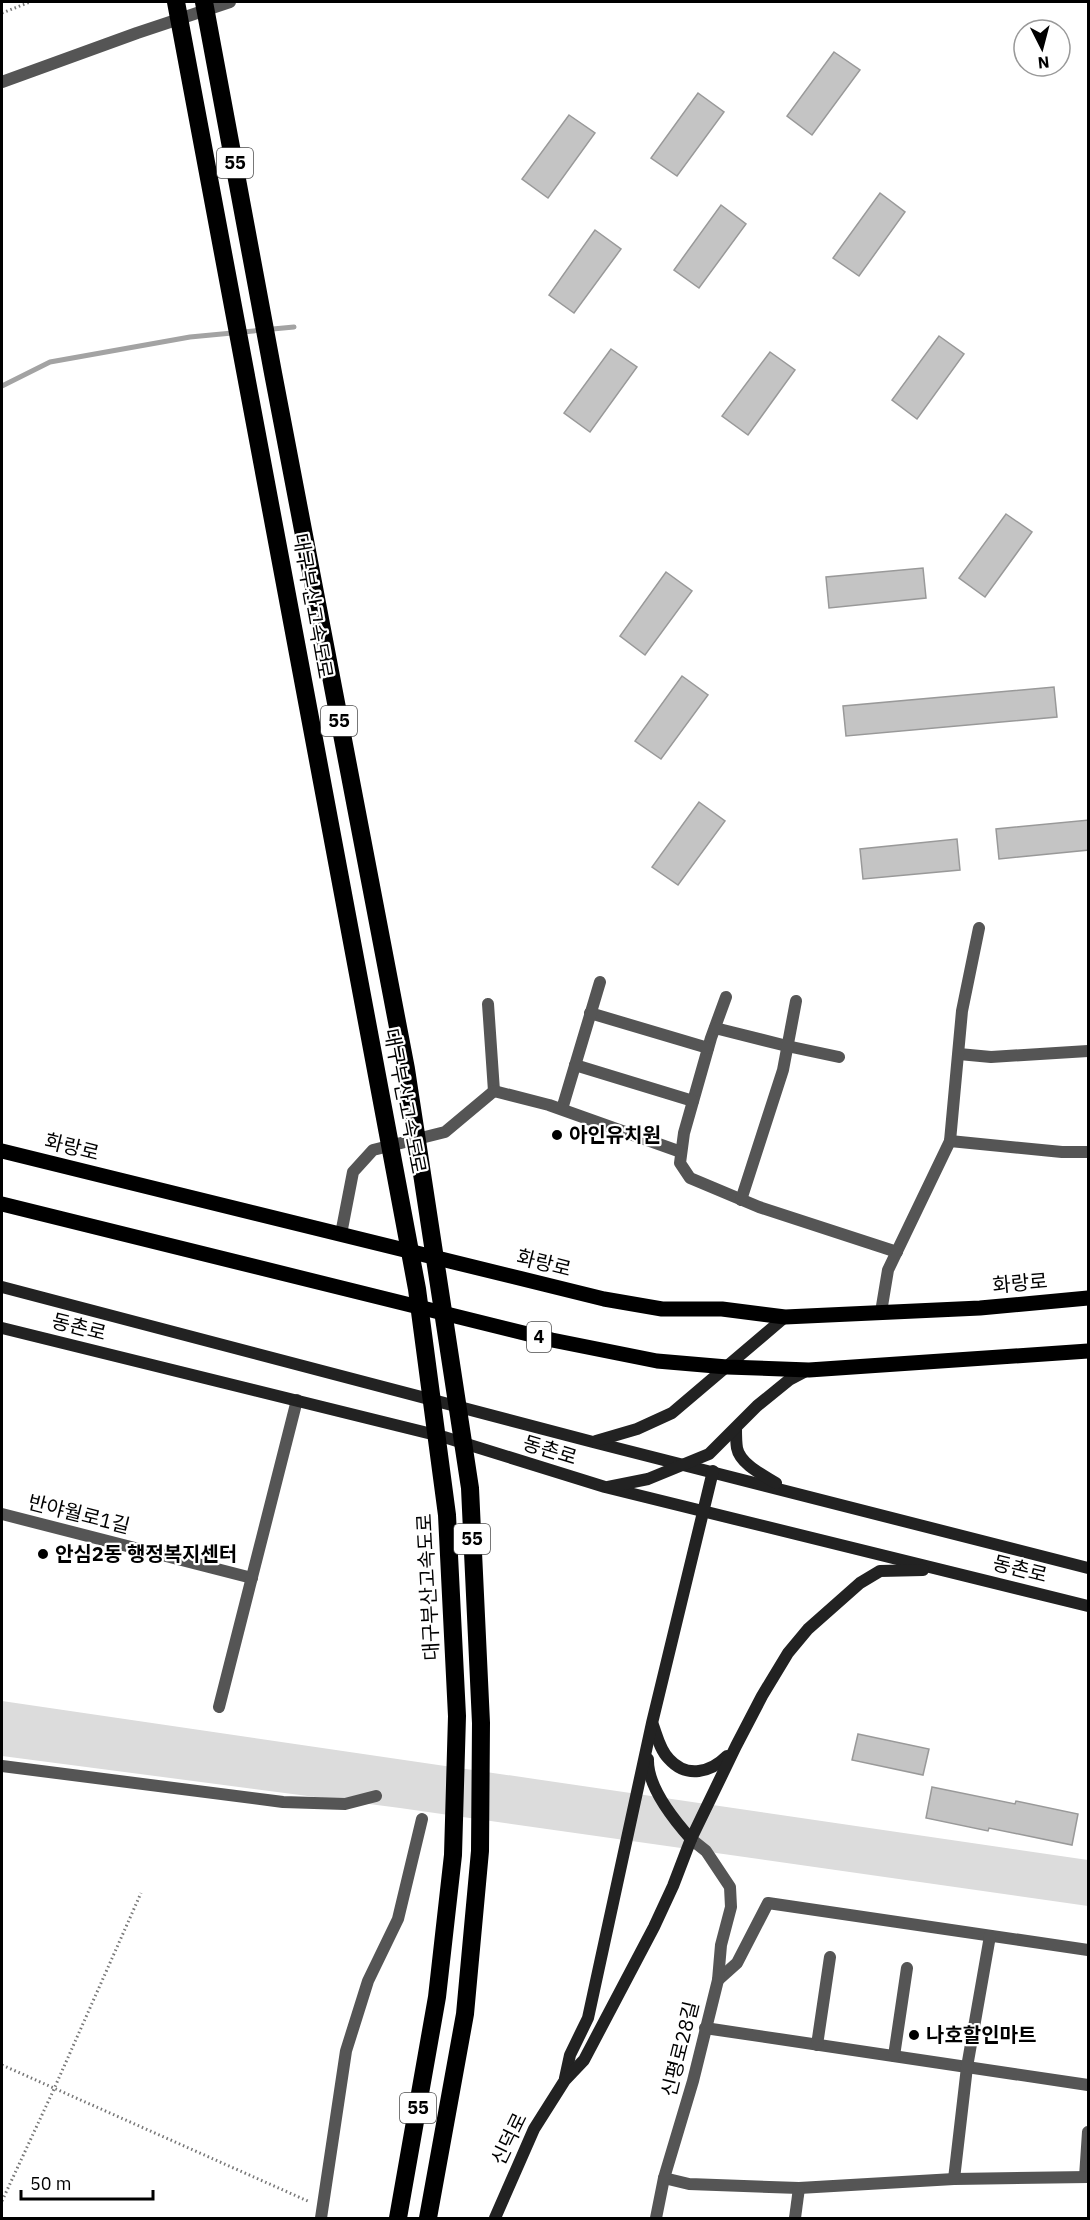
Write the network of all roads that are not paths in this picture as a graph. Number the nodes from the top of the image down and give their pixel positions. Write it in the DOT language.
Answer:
graph roads {
  1 [pos="176,2"];
  2 [pos="204,2"];
  3 [pos="230,2"];
  4 [pos="2,82"];
  5 [pos="979,928"];
  6 [pos="600,982"];
  7 [pos="726,997"];
  8 [pos="796,1001"];
  9 [pos="488,1004"];
  10 [pos="590,1013"];
  11 [pos="715,1028"];
  12 [pos="787,1046"];
  13 [pos="708,1048"];
  14 [pos="1089,1051"];
  15 [pos="959,1054"];
  16 [pos="839,1057"];
  17 [pos="575,1065"];
  18 [pos="494,1091"];
  19 [pos="693,1101"];
  20 [pos="562,1109"];
  21 [pos="950,1141"];
  22 [pos="2,1151"];
  23 [pos="681,1152"];
  24 [pos="1089,1152"];
  25 [pos="741,1200"];
  26 [pos="2,1204"];
  27 [pos="341,1234"];
  28 [pos="897,1252"];
  29 [pos="2,1287"];
  30 [pos="1089,1298"];
  31 [pos="881,1312"];
  32 [pos="785,1317"];
  33 [pos="2,1328"];
  34 [pos="1089,1351"];
  35 [pos="727,1367"];
  36 [pos="809,1370"];
  37 [pos="297,1400"];
  38 [pos="736,1428"];
  39 [pos="593,1442"];
  40 [pos="688,1465"];
  41 [pos="713,1471"];
  42 [pos="605,1487"];
  43 [pos="790,1491"];
  44 [pos="703,1512"];
  45 [pos="2,1514"];
  46 [pos="1089,1568"];
  47 [pos="940,1570"];
  48 [pos="252,1578"];
  49 [pos="1089,1606"];
  50 [pos="219,1707"];
  51 [pos="652,1724"];
  52 [pos="648,1746"];
  53 [pos="736,1746"];
  54 [pos="2,1766"];
  55 [pos="376,1796"];
  56 [pos="422,1819"];
  57 [pos="691,1839"];
  58 [pos="990,1936"];
  59 [pos="1089,1950"];
  60 [pos="830,1957"];
  61 [pos="907,1968"];
  62 [pos="718,1980"];
  63 [pos="705,2028"];
  64 [pos="817,2045"];
  65 [pos="894,2056"];
  66 [pos="967,2067"];
  67 [pos="565,2080"];
  68 [pos="1089,2085"];
  69 [pos="1089,2132"];
  70 [pos="1087,2177"];
  71 [pos="664,2178"];
  72 [pos="954,2179"];
  73 [pos="799,2188"];
  74 [pos="322,2213"];
  75 [pos="398,2218"];
  76 [pos="428,2218"];
  77 [pos="495,2218"];
  78 [pos="656,2218"];
  79 [pos="795,2218"];
  1 -- 75 [label="highway, 대구부산고속도로 / 55"];
  2 -- 76 [label="highway, 대구부산고속도로 / 55"];
  3 -- 4 [label="street"];
  5 -- 15 [label="street"];
  6 -- 10 [label="street"];
  7 -- 11 [label="street"];
  8 -- 12 [label="street"];
  9 -- 18 [label="street"];
  10 -- 13 [label="street"];
  10 -- 17 [label="street"];
  11 -- 12 [label="street"];
  11 -- 13 [label="street"];
  12 -- 16 [label="street"];
  12 -- 25 [label="street"];
  13 -- 19 [label="street"];
  14 -- 15 [label="street"];
  15 -- 21 [label="street"];
  17 -- 19 [label="street"];
  17 -- 20 [label="street"];
  18 -- 20 [label="street"];
  18 -- 27 [label="street"];
  19 -- 23 [label="street"];
  20 -- 23 [label="street"];
  21 -- 24 [label="street"];
  21 -- 28 [label="street"];
  22 -- 27 [label="main road, 화랑로"];
  23 -- 25 [label="street"];
  25 -- 28 [label="street"];
  26 -- 35 [label="main road, 4"];
  27 -- 32 [label="main road, 화랑로"];
  28 -- 31 [label="street"];
  29 -- 39 [label="main road"];
  30 -- 31 [label="main road, 화랑로"];
  31 -- 32 [label="main road, 화랑로"];
  32 -- 35 [label="main road"];
  33 -- 37 [label="main road, 동촌로"];
  34 -- 36 [label="main road, 4"];
  35 -- 36 [label="main road, 4"];
  35 -- 39 [label="main road"];
  36 -- 38 [label="main road"];
  37 -- 42 [label="main road, 동촌로"];
  37 -- 48 [label="street"];
  38 -- 40 [label="main road"];
  38 -- 43 [label="main road"];
  39 -- 40 [label="main road"];
  40 -- 41 [label="main road"];
  40 -- 42 [label="main road"];
  41 -- 43 [label="main road"];
  41 -- 44 [label="main road"];
  42 -- 44 [label="main road, 동촌로"];
  43 -- 46 [label="main road"];
  44 -- 47 [label="main road, 동촌로"];
  44 -- 51 [label="main road"];
  45 -- 48 [label="street, 반야월로1길"];
  47 -- 49 [label="main road, 동촌로"];
  47 -- 53 [label="main road"];
  48 -- 50 [label="street"];
  51 -- 52 [label="main road"];
  51 -- 53 [label="main road"];
  52 -- 57 [label="main road"];
  52 -- 67 [label="main road"];
  53 -- 57 [label="main road"];
  54 -- 55 [label="street"];
  56 -- 74 [label="street"];
  57 -- 62 [label="street, 신평로28길"];
  57 -- 67 [label="main road"];
  58 -- 59 [label="street"];
  58 -- 62 [label="street"];
  58 -- 66 [label="street"];
  60 -- 64 [label="street"];
  61 -- 65 [label="street"];
  62 -- 63 [label="street, 신평로28길"];
  63 -- 64 [label="street"];
  63 -- 71 [label="street, 신평로28길"];
  64 -- 65 [label="street"];
  65 -- 66 [label="street"];
  66 -- 68 [label="street"];
  66 -- 72 [label="street"];
  67 -- 77 [label="main road, 신덕로"];
  69 -- 70 [label="street"];
  70 -- 72 [label="street"];
  71 -- 73 [label="street"];
  71 -- 78 [label="street, 신평로28길"];
  72 -- 73 [label="street"];
  73 -- 79 [label="street"];
}
